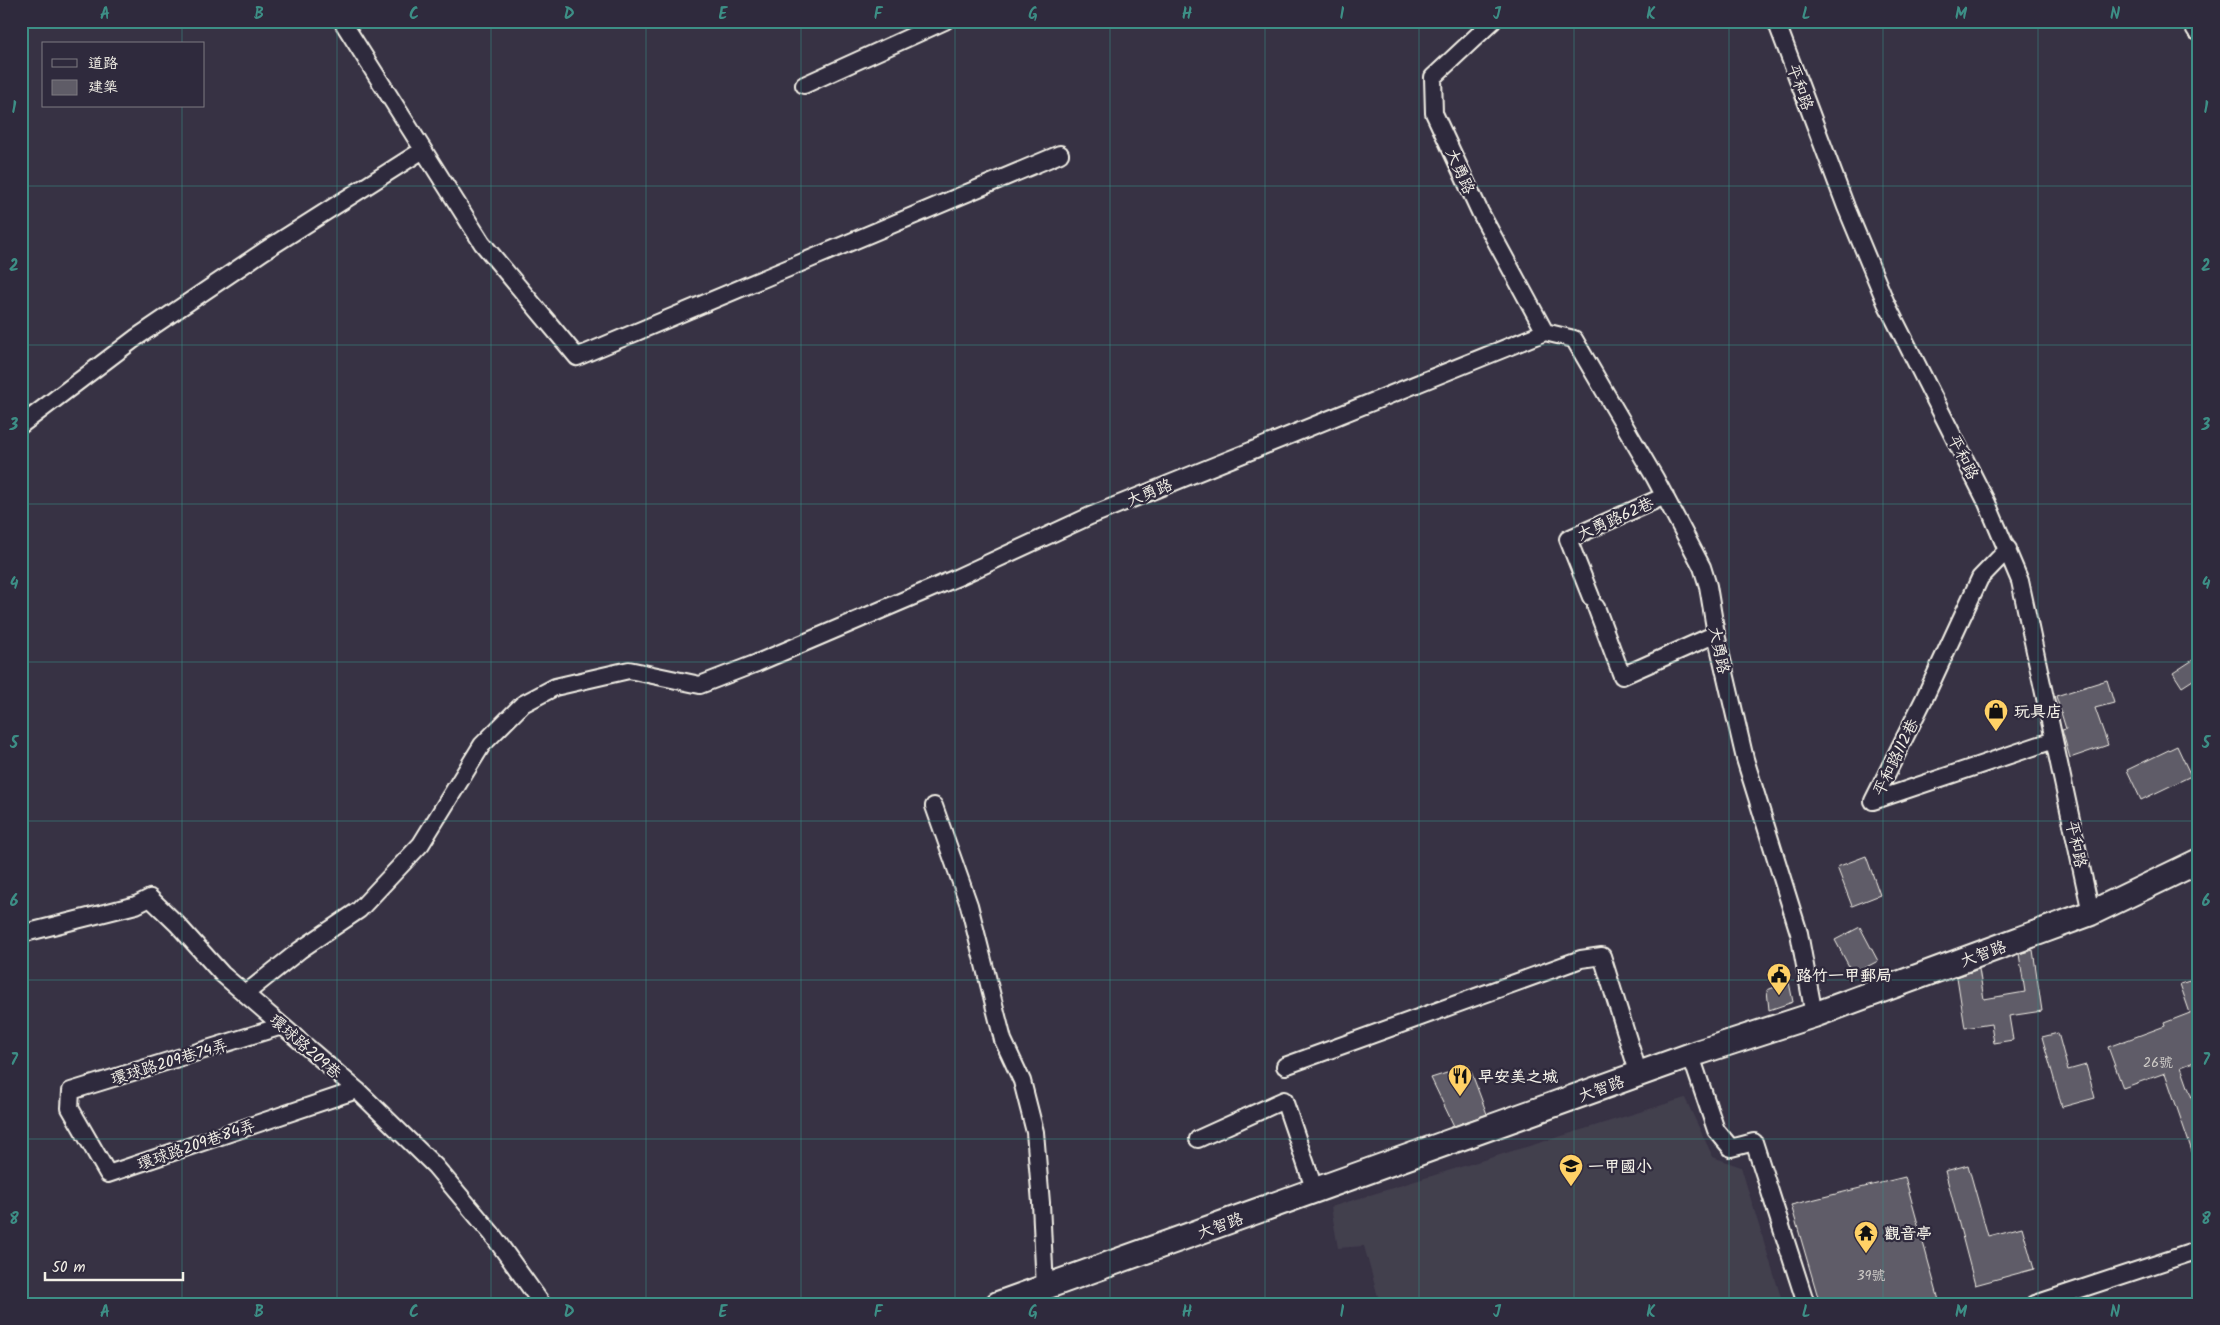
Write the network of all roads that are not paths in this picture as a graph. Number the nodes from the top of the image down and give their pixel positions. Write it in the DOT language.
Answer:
graph roads {
  1 [pos="342,21"];
  2 [pos="946,21"];
  3 [pos="1493,21"];
  4 [pos="1776,21"];
  5 [pos="2195,21"];
  6 [pos="2199,28"];
  7 [pos="804,85"];
  8 [pos="423,150"];
  9 [pos="1060,154"];
  10 [pos="1545,332"];
  11 [pos="21,425"];
  12 [pos="1665,496"];
  13 [pos="2008,549"];
  14 [pos="1716,634"];
  15 [pos="2054,740"];
  16 [pos="934,806"];
  17 [pos="2199,861"];
  18 [pos="2091,913"];
  19 [pos="21,934"];
  20 [pos="245,994"];
  21 [pos="1814,1015"];
  22 [pos="282,1026"];
  23 [pos="1691,1056"];
  24 [pos="1285,1066"];
  25 [pos="1639,1074"];
  26 [pos="356,1090"];
  27 [pos="70,1108"];
  28 [pos="1198,1139"];
  29 [pos="1315,1191"];
  30 [pos="2199,1250"];
  31 [pos="1043,1296"];
  32 [pos="542,1304"];
  33 [pos="998,1304"];
  34 [pos="1806,1304"];
  35 [pos="2035,1304"];
  1 -- 8 [label="street"];
  2 -- 7 [label="street"];
  3 -- 10 [label="street, 大勇路"];
  4 -- 13 [label="street, 平和路"];
  5 -- 6 [label="street"];
  8 -- 9 [label="street"];
  8 -- 11 [label="street"];
  10 -- 12 [label="street, 大勇路"];
  10 -- 20 [label="street, 大勇路"];
  12 -- 14 [label="street, 大勇路"];
  12 -- 14 [label="street, 大勇路62巷"];
  13 -- 15 [label="street, 平和路"];
  13 -- 15 [label="street, 平和路112巷"];
  14 -- 21 [label="street, 大勇路"];
  15 -- 18 [label="street, 平和路"];
  16 -- 31 [label="street"];
  17 -- 18 [label="street, 大智路"];
  18 -- 21 [label="street, 大智路"];
  19 -- 20 [label="street, 環球路209巷"];
  20 -- 22 [label="street, 環球路209巷"];
  21 -- 23 [label="street, 大智路"];
  22 -- 26 [label="street, 環球路209巷"];
  22 -- 27 [label="street, 環球路209巷74弄"];
  23 -- 25 [label="street, 大智路"];
  23 -- 34 [label="street"];
  24 -- 25 [label="street"];
  25 -- 29 [label="street, 大智路"];
  26 -- 27 [label="street, 環球路209巷84弄"];
  26 -- 32 [label="street, 環球路209巷"];
  28 -- 29 [label="street"];
  29 -- 31 [label="street, 大智路"];
  30 -- 35 [label="street"];
  31 -- 33 [label="street, 大智路"];
}
